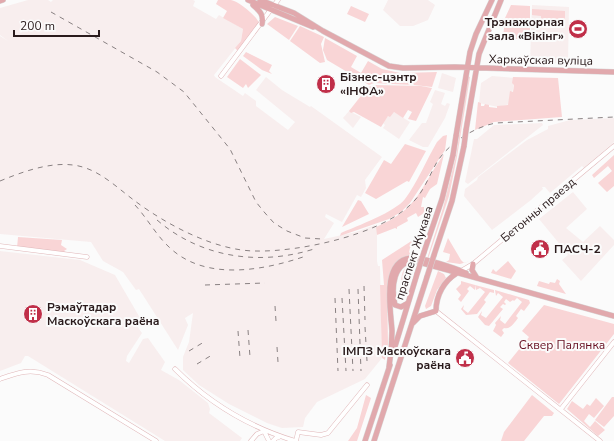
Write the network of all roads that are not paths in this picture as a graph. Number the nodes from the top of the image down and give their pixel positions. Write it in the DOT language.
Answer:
graph roads {
  1 [pos="3,0"];
  2 [pos="247,0"];
  3 [pos="260,0"];
  4 [pos="278,0"];
  5 [pos="492,0"];
  6 [pos="501,0"];
  7 [pos="0,1"];
  8 [pos="273,8"];
  9 [pos="262,24"];
  10 [pos="467,68"];
  11 [pos="476,68"];
  12 [pos="614,72"];
  13 [pos="221,76"];
  14 [pos="614,146"];
  15 [pos="452,157"];
  16 [pos="461,161"];
  17 [pos="0,246"];
  18 [pos="87,257"];
  19 [pos="473,264"];
  20 [pos="455,272"];
  21 [pos="477,278"];
  22 [pos="419,302"];
  23 [pos="408,304"];
  24 [pos="436,311"];
  25 [pos="429,313"];
  26 [pos="614,316"];
  27 [pos="412,325"];
  28 [pos="614,342"];
  29 [pos="389,367"];
  30 [pos="175,369"];
  31 [pos="0,379"];
  32 [pos="367,385"];
  33 [pos="533,388"];
  34 [pos="562,409"];
  35 [pos="579,424"];
  36 [pos="264,431"];
  37 [pos="282,437"];
  38 [pos="156,441"];
  39 [pos="251,441"];
  40 [pos="269,441"];
  41 [pos="273,441"];
  42 [pos="295,441"];
  43 [pos="365,441"];
  44 [pos="374,441"];
  45 [pos="600,441"];
  1 -- 7 [label="main road"];
  2 -- 8 [label="main road"];
  2 -- 9 [label="main road"];
  3 -- 8 [label="main road"];
  4 -- 8 [label="street"];
  5 -- 10 [label="main road, праспект Жукава"];
  6 -- 11 [label="main road, праспект Жукава"];
  8 -- 9 [label="street"];
  8 -- 10 [label="main road, Харкаўская вуліца"];
  9 -- 13 [label="street"];
  10 -- 11 [label="main road, Харкаўская вуліца"];
  10 -- 15 [label="main road, праспект Жукава, bridge"];
  11 -- 12 [label="main road, Харкаўская вуліца"];
  11 -- 16 [label="main road, праспект Жукава, bridge"];
  14 -- 19 [label="street, Бетонны праезд"];
  15 -- 16 [label="main road"];
  15 -- 23 [label="main road, праспект Жукава, bridge"];
  16 -- 22 [label="main road, праспект Жукава, bridge"];
  17 -- 18 [label="street"];
  19 -- 20 [label="street, Бетонны праезд"];
  19 -- 21 [label="main road"];
  20 -- 21 [label="main road"];
  20 -- 23 [label="main road"];
  20 -- 24 [label="main road"];
  20 -- 29 [label="main road"];
  21 -- 26 [label="main road"];
  22 -- 25 [label="main road"];
  22 -- 27 [label="main road, праспект Жукава"];
  23 -- 29 [label="main road, праспект Жукава"];
  24 -- 25 [label="main road"];
  24 -- 33 [label="street"];
  25 -- 27 [label="main road"];
  27 -- 44 [label="main road, праспект Жукава"];
  28 -- 34 [label="street"];
  29 -- 43 [label="main road, праспект Жукава"];
  30 -- 36 [label="street"];
  31 -- 38 [label="street"];
  32 -- 42 [label="street"];
  33 -- 34 [label="street"];
  33 -- 35 [label="street"];
  34 -- 35 [label="street"];
  35 -- 45 [label="street"];
  36 -- 37 [label="street"];
  36 -- 39 [label="street"];
  36 -- 40 [label="street"];
  37 -- 41 [label="street"];
  37 -- 42 [label="street"];
}
